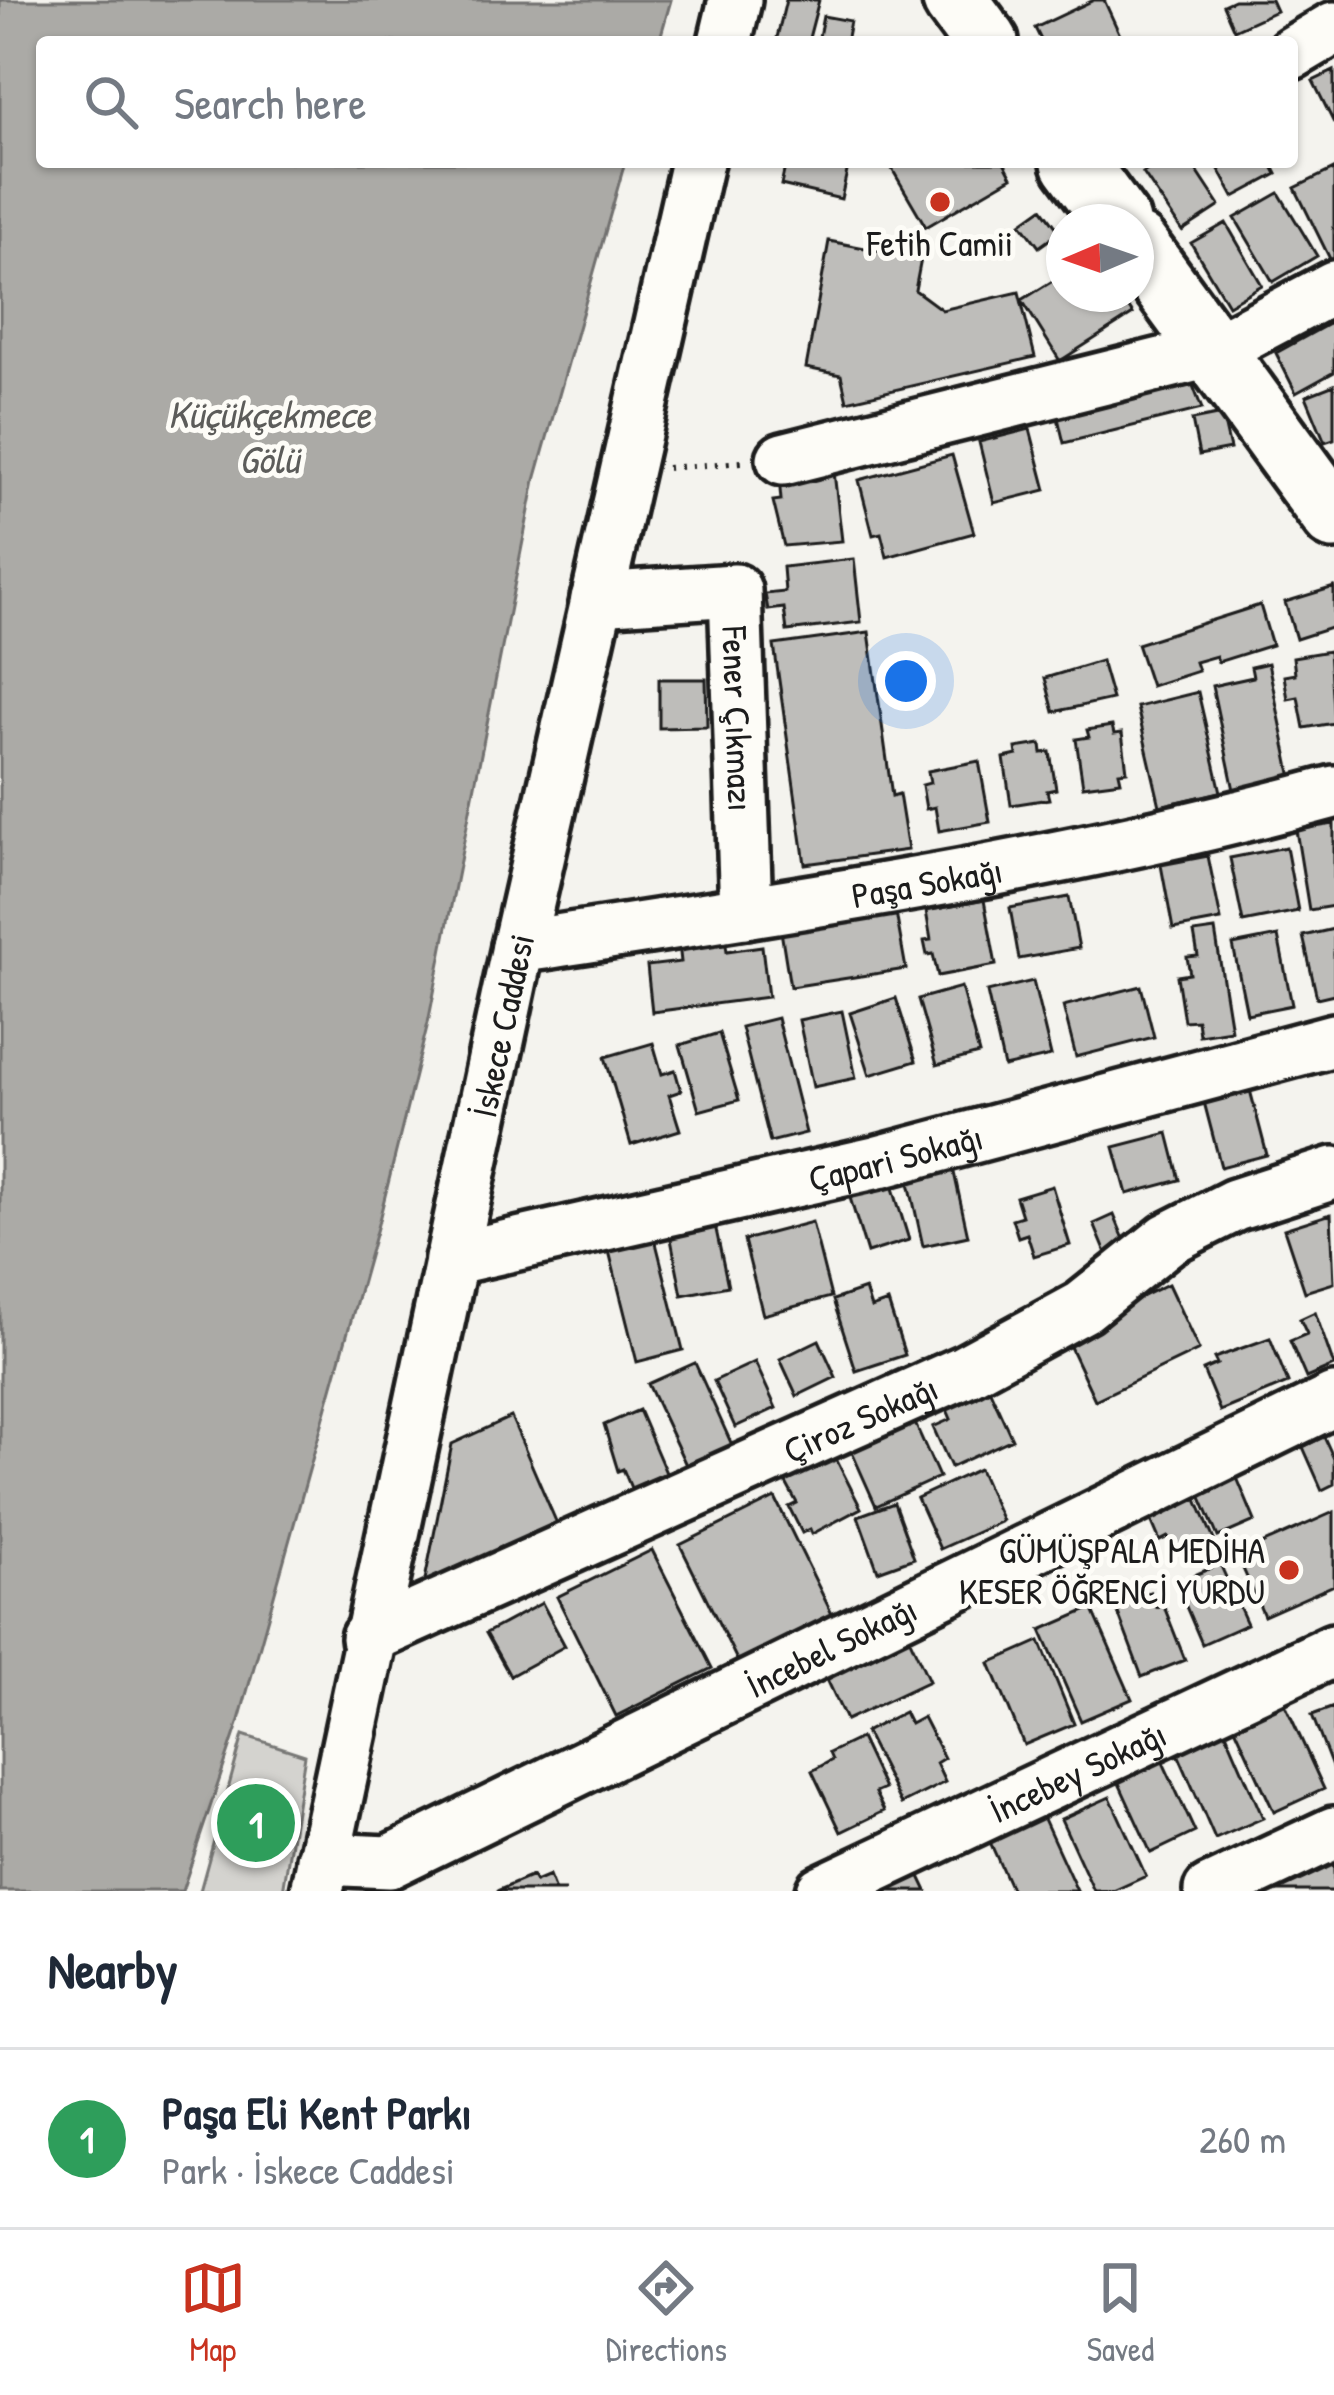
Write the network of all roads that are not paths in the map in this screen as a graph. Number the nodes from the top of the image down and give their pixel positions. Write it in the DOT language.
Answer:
graph roads {
  1 [pos="735,0"];
  2 [pos="956,0"];
  3 [pos="1334,28"];
  4 [pos="726,36"];
  5 [pos="982,36"];
  6 [pos="1298,49"];
  7 [pos="696,168"];
  8 [pos="1154,271"];
  9 [pos="1334,287"];
  10 [pos="1213,351"];
  11 [pos="783,459"];
  12 [pos="1328,499"];
  13 [pos="597,599"];
  14 [pos="1334,792"];
  15 [pos="746,912"];
  16 [pos="518,946"];
  17 [pos="1334,1040"];
  18 [pos="1334,1173"];
  19 [pos="452,1259"];
  20 [pos="1334,1400"];
  21 [pos="367,1638"];
  22 [pos="1334,1650"];
  23 [pos="1334,1833"];
  24 [pos="320,1875"];
  25 [pos="396,1876"];
  26 [pos="822,1891"];
  27 [pos="1210,1891"];
  1 -- 4 [label="street"];
  2 -- 5 [label="main road"];
  3 -- 6 [label="street"];
  7 -- 13 [label="street, İskece Caddesi"];
  8 -- 10 [label="main road"];
  9 -- 10 [label="street"];
  10 -- 11 [label="street"];
  10 -- 12 [label="main road"];
  13 -- 15 [label="street, Fener Çıkmazı"];
  13 -- 16 [label="street, İskece Caddesi"];
  14 -- 15 [label="street, Paşa Sokağı"];
  15 -- 16 [label="street, Paşa Sokağı"];
  16 -- 19 [label="street, İskece Caddesi"];
  17 -- 19 [label="street, Çapari Sokağı"];
  18 -- 21 [label="street, Çiroz Sokağı"];
  19 -- 21 [label="street, İskece Caddesi"];
  20 -- 25 [label="street, İncebel Sokağı"];
  21 -- 24 [label="street, İskece Caddesi"];
  22 -- 26 [label="street, İncebey Sokağı"];
  23 -- 27 [label="street"];
  24 -- 25 [label="street, İncebel Sokağı"];
}
